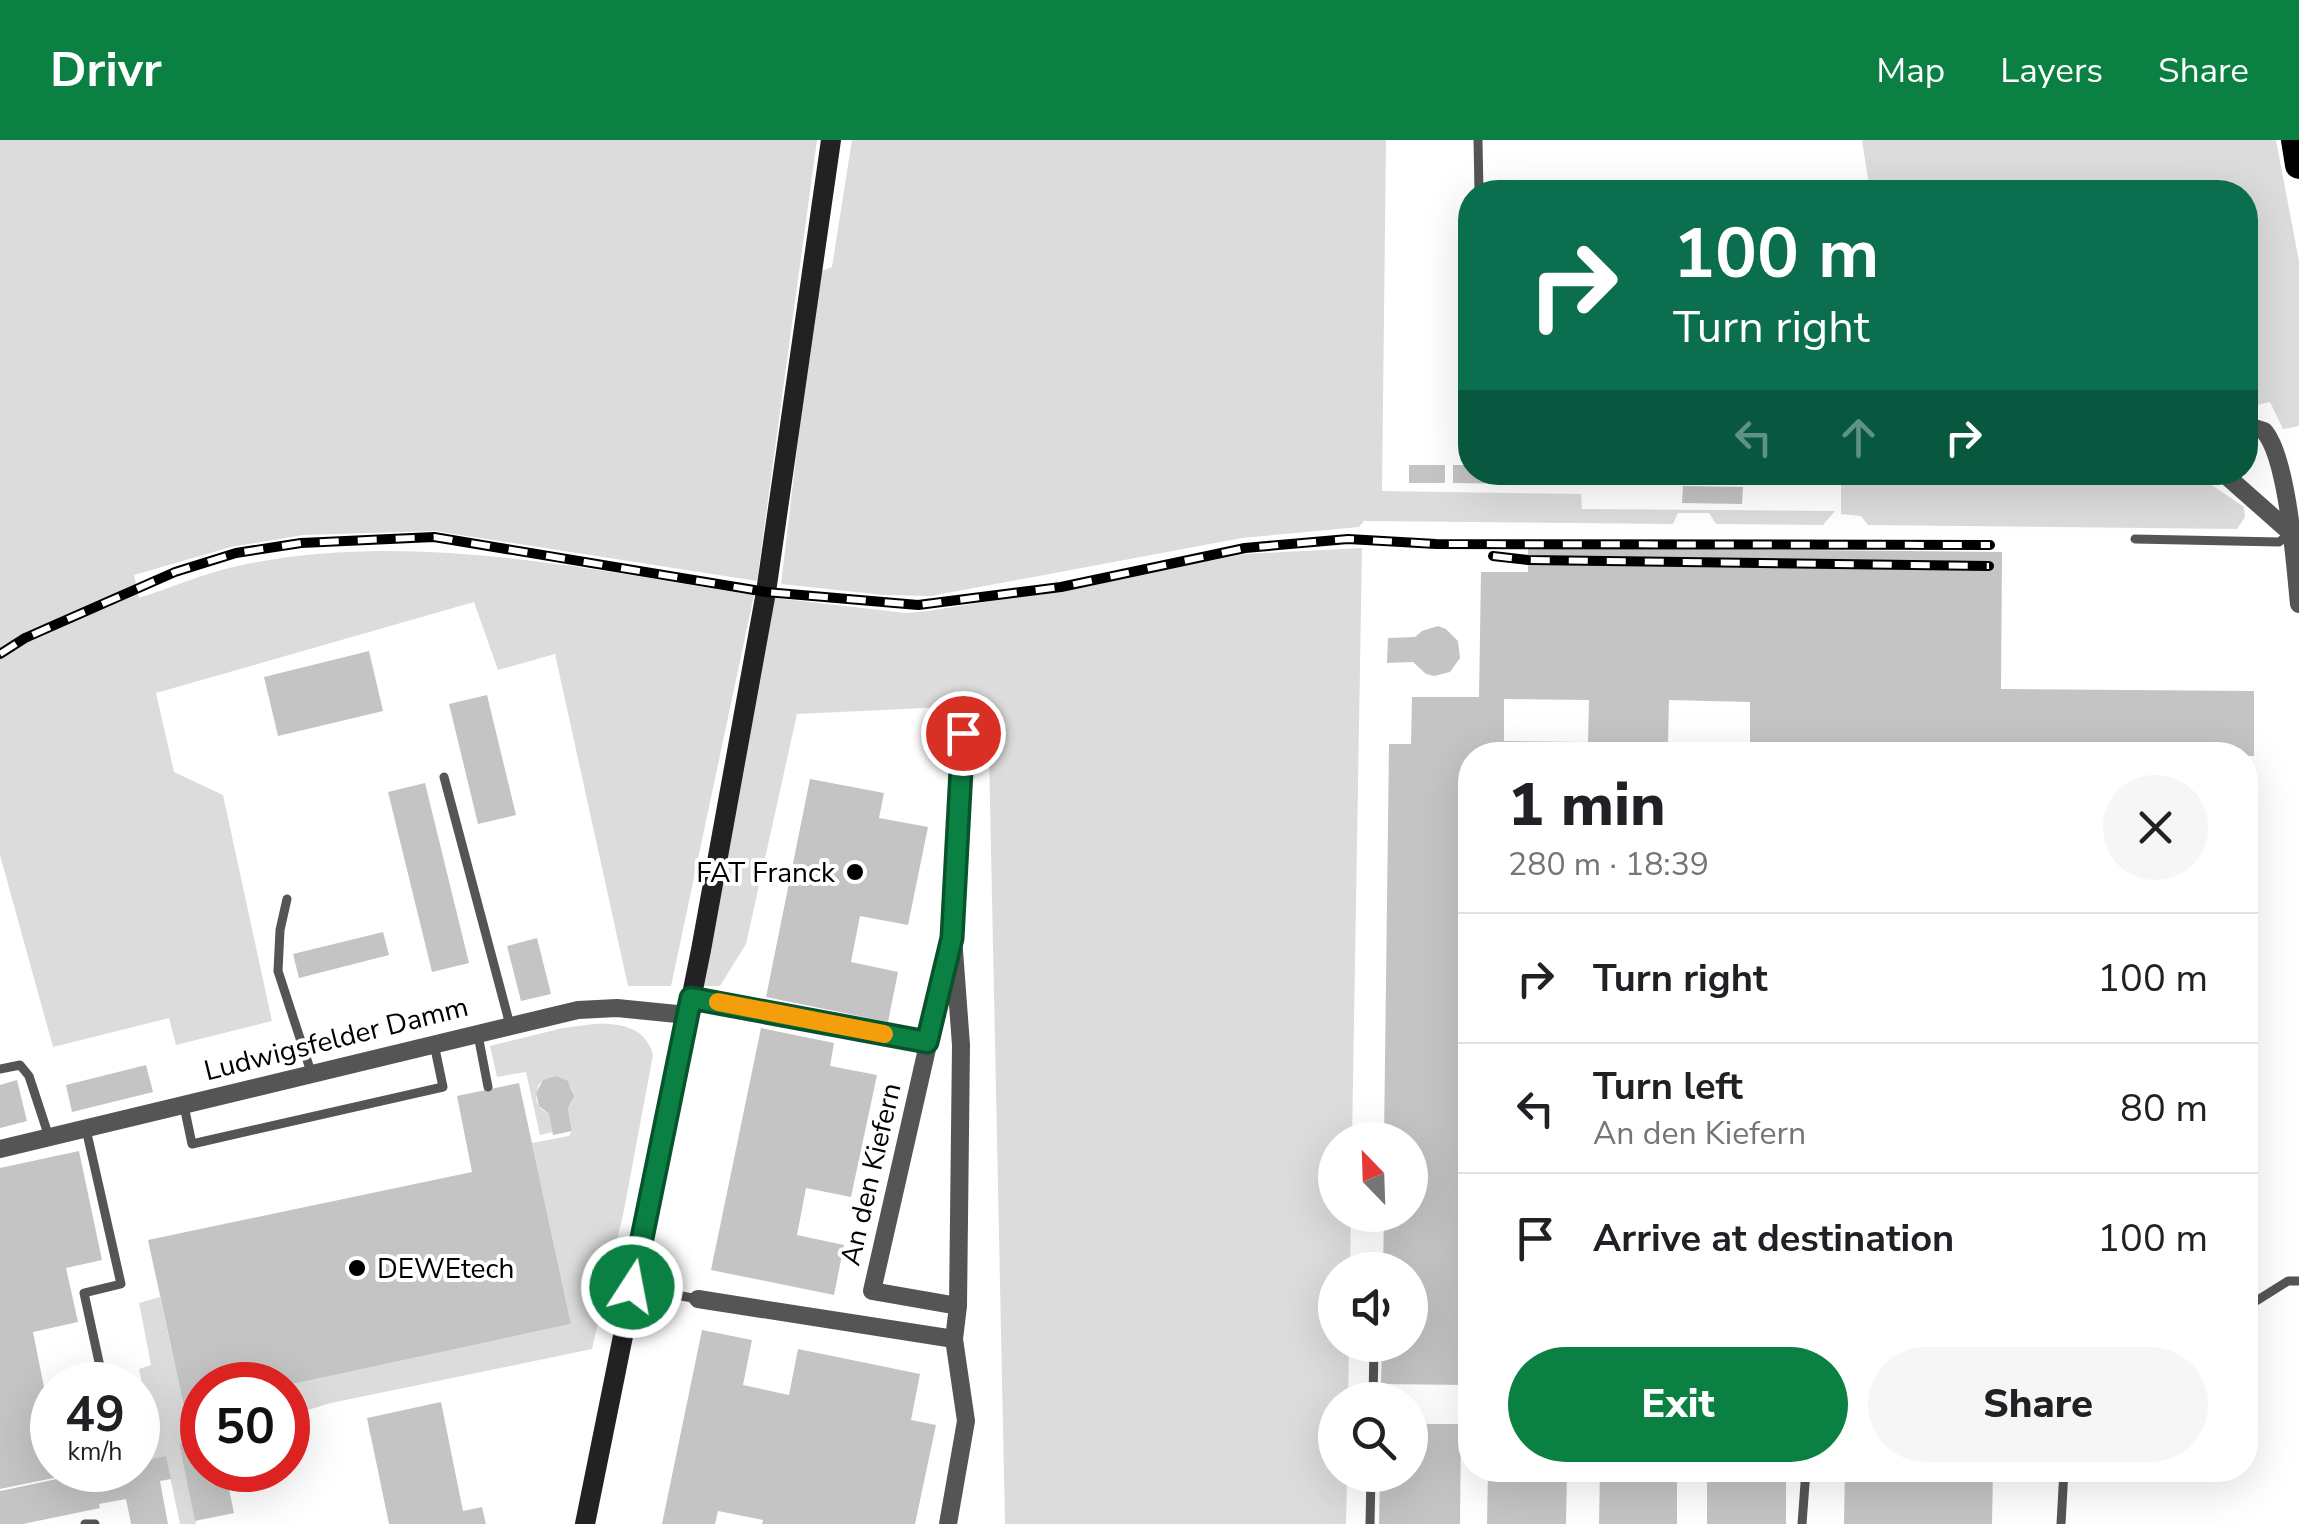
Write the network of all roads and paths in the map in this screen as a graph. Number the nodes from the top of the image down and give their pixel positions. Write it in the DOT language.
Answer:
graph roads {
  1 [pos="831,140"];
  2 [pos="1478,140"];
  3 [pos="2295,140"];
  4 [pos="2299,165"];
  5 [pos="1479,180"];
  6 [pos="2258,428"];
  7 [pos="2280,472"];
  8 [pos="2235,485"];
  9 [pos="2242,492"];
  10 [pos="2291,533"];
  11 [pos="2135,540"];
  12 [pos="2299,604"];
  13 [pos="963,733"];
  14 [pos="444,777"];
  15 [pos="287,900"];
  16 [pos="952,938"];
  17 [pos="689,1006"];
  18 [pos="510,1025"];
  19 [pos="477,1032"];
  20 [pos="433,1042"];
  21 [pos="927,1042"];
  22 [pos="961,1045"];
  23 [pos="0,1069"];
  24 [pos="310,1072"];
  25 [pos="488,1086"];
  26 [pos="183,1104"];
  27 [pos="86,1128"];
  28 [pos="49,1138"];
  29 [pos="0,1149"];
  30 [pos="2299,1281"];
  31 [pos="632,1287"];
  32 [pos="698,1299"];
  33 [pos="2258,1300"];
  34 [pos="958,1306"];
  35 [pos="954,1338"];
  36 [pos="99,1362"];
  37 [pos="1805,1482"];
  38 [pos="2063,1482"];
  39 [pos="1371,1492"];
  40 [pos="85,1524"];
  41 [pos="96,1524"];
  42 [pos="585,1524"];
  43 [pos="948,1524"];
  44 [pos="1370,1524"];
  45 [pos="1802,1524"];
  46 [pos="2061,1524"];
  1 -- 17 [label="main road"];
  2 -- 5 [label="lane"];
  3 -- 4 [label="highway"];
  6 -- 7 [label="street"];
  7 -- 9 [label="street"];
  7 -- 10 [label="street"];
  8 -- 9 [label="street"];
  9 -- 10 [label="street"];
  10 -- 11 [label="lane"];
  10 -- 12 [label="street"];
  13 -- 16 [label="street, An den Kiefern"];
  14 -- 18 [label="lane"];
  15 -- 24 [label="lane"];
  16 -- 21 [label="street, An den Kiefern"];
  16 -- 22 [label="street, An den Kiefern"];
  17 -- 18 [label="street, Ludwigsfelder Damm"];
  17 -- 21 [label="lane"];
  17 -- 31 [label="main road"];
  18 -- 19 [label="street, Ludwigsfelder Damm"];
  19 -- 20 [label="street, Ludwigsfelder Damm"];
  19 -- 25 [label="lane"];
  20 -- 24 [label="street, Ludwigsfelder Damm"];
  20 -- 26 [label="lane"];
  21 -- 22 [label="street"];
  21 -- 34 [label="street, An den Kiefern"];
  22 -- 34 [label="street, An den Kiefern"];
  23 -- 28 [label="lane"];
  24 -- 26 [label="street, Ludwigsfelder Damm"];
  26 -- 27 [label="street, Ludwigsfelder Damm"];
  27 -- 28 [label="street, Ludwigsfelder Damm"];
  27 -- 36 [label="lane"];
  28 -- 29 [label="street, Ludwigsfelder Damm"];
  30 -- 33 [label="lane"];
  31 -- 32 [label="lane"];
  31 -- 42 [label="main road"];
  32 -- 35 [label="street"];
  34 -- 35 [label="street, An den Kiefern"];
  35 -- 43 [label="street, An den Kiefern"];
  37 -- 45 [label="lane"];
  38 -- 46 [label="lane"];
  39 -- 44 [label="lane"];
  40 -- 41 [label="lane"];
}
